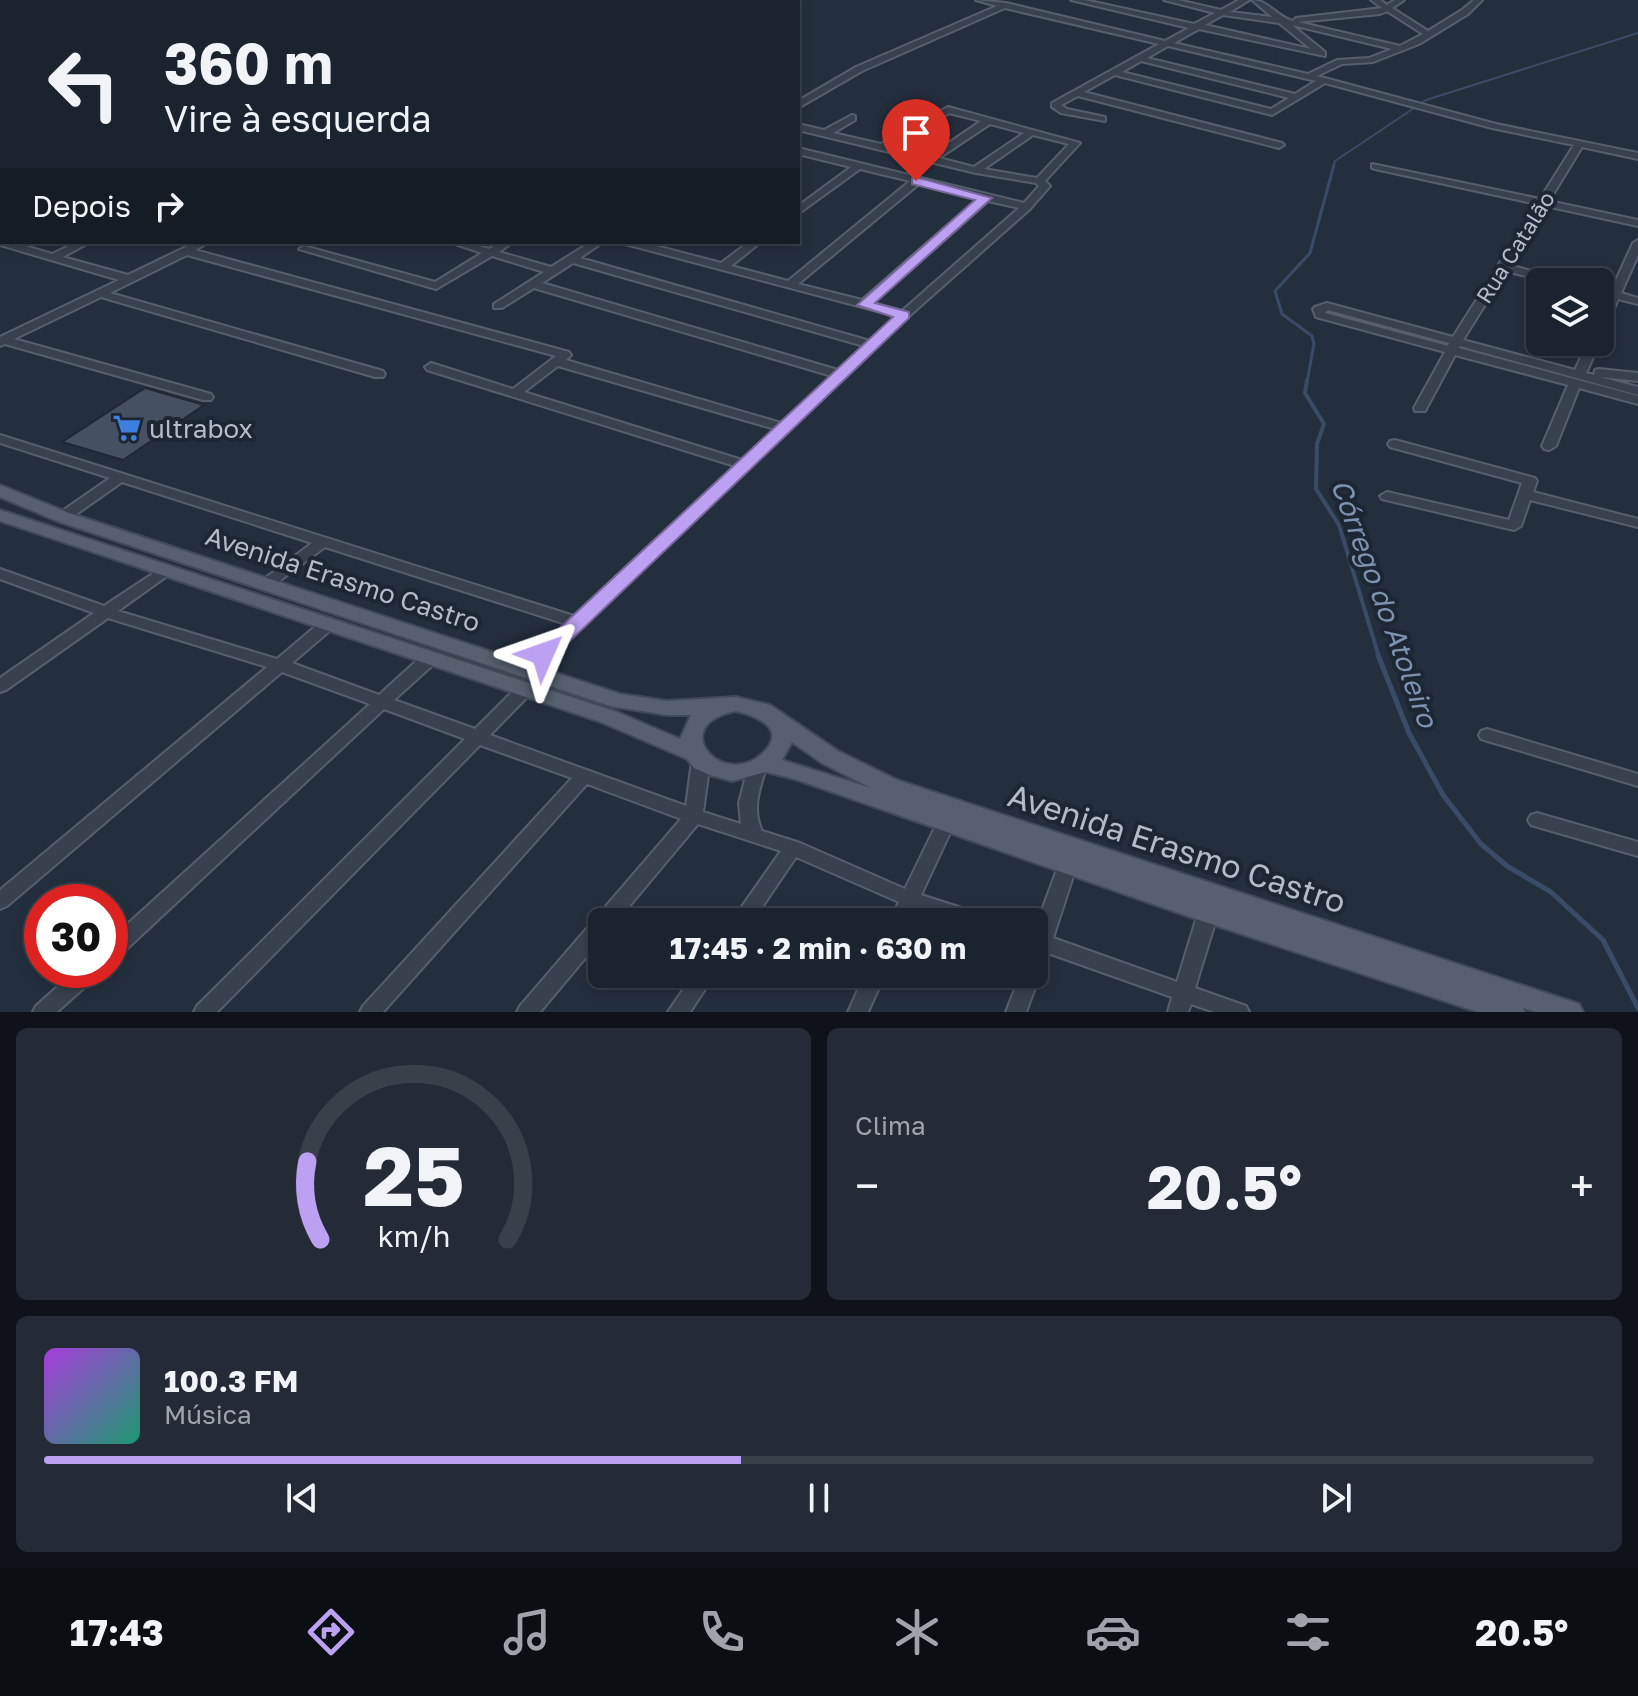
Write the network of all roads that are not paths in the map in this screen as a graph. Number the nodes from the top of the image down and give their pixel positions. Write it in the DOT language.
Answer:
graph roads {
  1 [pos="980,0"];
  2 [pos="1018,0"];
  3 [pos="1075,0"];
  4 [pos="1168,0"];
  5 [pos="1245,0"];
  6 [pos="1256,0"];
  7 [pos="1375,0"];
  8 [pos="1400,0"];
  9 [pos="1478,0"];
  10 [pos="1004,6"];
  11 [pos="1388,8"];
  12 [pos="1223,13"];
  13 [pos="1283,21"];
  14 [pos="1196,27"];
  15 [pos="1420,28"];
  16 [pos="1439,29"];
  17 [pos="1429,35"];
  18 [pos="1166,43"];
  19 [pos="1400,48"];
  20 [pos="1322,54"];
  21 [pos="1139,58"];
  22 [pos="1340,62"];
  23 [pos="1113,72"];
  24 [pos="1310,76"];
  25 [pos="1323,80"];
  26 [pos="1343,84"];
  27 [pos="1076,93"];
  28 [pos="1297,97"];
  29 [pos="800,104"];
  30 [pos="852,118"];
  31 [pos="1102,119"];
  32 [pos="988,121"];
  33 [pos="800,127"];
  34 [pos="1031,132"];
  35 [pos="826,133"];
  36 [pos="1279,145"];
  37 [pos="1579,145"];
  38 [pos="883,147"];
  39 [pos="800,152"];
  40 [pos="1638,156"];
  41 [pos="932,159"];
  42 [pos="858,166"];
  43 [pos="1375,166"];
  44 [pos="976,170"];
  45 [pos="916,181"];
  46 [pos="1039,181"];
  47 [pos="985,198"];
  48 [pos="1543,202"];
  49 [pos="1026,207"];
  50 [pos="800,210"];
  51 [pos="1638,223"];
  52 [pos="1638,243"];
  53 [pos="7,244"];
  54 [pos="40,244"];
  55 [pos="81,244"];
  56 [pos="200,244"];
  57 [pos="313,244"];
  58 [pos="461,244"];
  59 [pos="505,244"];
  60 [pos="595,244"];
  61 [pos="637,244"];
  62 [pos="668,244"];
  63 [pos="753,244"];
  64 [pos="28,250"];
  65 [pos="660,250"];
  66 [pos="186,251"];
  67 [pos="491,253"];
  68 [pos="54,257"];
  69 [pos="571,259"];
  70 [pos="722,267"];
  71 [pos="1503,267"];
  72 [pos="553,271"];
  73 [pos="1526,273"];
  74 [pos="129,279"];
  75 [pos="533,284"];
  76 [pos="790,285"];
  77 [pos="99,293"];
  78 [pos="1615,295"];
  79 [pos="1638,301"];
  80 [pos="864,305"];
  81 [pos="498,306"];
  82 [pos="904,315"];
  83 [pos="2,341"];
  84 [pos="872,345"];
  85 [pos="1454,346"];
  86 [pos="1588,356"];
  87 [pos="561,358"];
  88 [pos="431,367"];
  89 [pos="379,374"];
  90 [pos="841,375"];
  91 [pos="1578,377"];
  92 [pos="1638,377"];
  93 [pos="1638,391"];
  94 [pos="515,393"];
  95 [pos="207,397"];
  96 [pos="1638,400"];
  97 [pos="1420,408"];
  98 [pos="784,428"];
  99 [pos="0,439"];
  100 [pos="1395,444"];
  101 [pos="1549,446"];
  102 [pos="744,465"];
  103 [pos="121,477"];
  104 [pos="0,490"];
  105 [pos="1525,494"];
  106 [pos="1387,496"];
  107 [pos="63,517"];
  108 [pos="3,518"];
  109 [pos="1638,523"];
  110 [pos="323,541"];
  111 [pos="166,570"];
  112 [pos="0,574"];
  113 [pos="265,585"];
  114 [pos="105,612"];
  115 [pos="577,622"];
  116 [pos="328,624"];
  117 [pos="430,658"];
  118 [pos="280,665"];
  119 [pos="525,680"];
  120 [pos="0,686"];
  121 [pos="384,704"];
  122 [pos="720,707"];
  123 [pos="777,718"];
  124 [pos="1487,735"];
  125 [pos="476,738"];
  126 [pos="697,757"];
  127 [pos="760,766"];
  128 [pos="584,776"];
  129 [pos="1638,780"];
  130 [pos="694,816"];
  131 [pos="1537,820"];
  132 [pos="946,822"];
  133 [pos="756,836"];
  134 [pos="793,848"];
  135 [pos="1638,849"];
  136 [pos="1068,864"];
  137 [pos="910,899"];
  138 [pos="0,901"];
  139 [pos="616,908"];
  140 [pos="751,908"];
  141 [pos="906,908"];
  142 [pos="937,908"];
  143 [pos="1208,913"];
  144 [pos="1048,915"];
  145 [pos="128,936"];
  146 [pos="588,941"];
  147 [pos="1048,945"];
  148 [pos="70,988"];
  149 [pos="695,988"];
  150 [pos="869,988"];
  151 [pos="1025,988"];
  152 [pos="1181,1002"];
  153 [pos="43,1012"];
  154 [pos="204,1012"];
  155 [pos="370,1012"];
  156 [pos="527,1012"];
  157 [pos="678,1012"];
  158 [pos="858,1012"];
  159 [pos="1016,1012"];
  160 [pos="1239,1012"];
  161 [pos="1512,1012"];
  162 [pos="1570,1012"];
  1 -- 10 [label="street"];
  2 -- 10 [label="street"];
  3 -- 14 [label="street"];
  4 -- 12 [label="street"];
  5 -- 12 [label="street"];
  6 -- 13 [label="street"];
  7 -- 11 [label="street"];
  8 -- 11 [label="street"];
  9 -- 16 [label="street"];
  10 -- 18 [label="street"];
  10 -- 29 [label="street"];
  11 -- 13 [label="street"];
  11 -- 15 [label="street"];
  12 -- 13 [label="street"];
  12 -- 14 [label="street"];
  13 -- 19 [label="street"];
  13 -- 20 [label="street"];
  14 -- 18 [label="street"];
  14 -- 20 [label="street"];
  15 -- 16 [label="street"];
  15 -- 17 [label="street"];
  16 -- 17 [label="street"];
  17 -- 19 [label="street"];
  18 -- 21 [label="street"];
  18 -- 24 [label="street"];
  19 -- 22 [label="street"];
  20 -- 22 [label="street"];
  21 -- 23 [label="street"];
  21 -- 28 [label="street"];
  22 -- 24 [label="street"];
  22 -- 26 [label="street"];
  23 -- 27 [label="street"];
  23 -- 28 [label="street"];
  24 -- 25 [label="street"];
  25 -- 26 [label="street"];
  25 -- 28 [label="street"];
  26 -- 37 [label="street"];
  27 -- 31 [label="street"];
  27 -- 36 [label="street"];
  30 -- 35 [label="street"];
  32 -- 34 [label="street"];
  32 -- 38 [label="street"];
  32 -- 41 [label="street"];
  33 -- 35 [label="street"];
  34 -- 44 [label="street"];
  34 -- 46 [label="street"];
  35 -- 38 [label="street"];
  37 -- 40 [label="street"];
  37 -- 48 [label="street, Rua Catalão"];
  38 -- 41 [label="street"];
  39 -- 42 [label="street"];
  41 -- 44 [label="street"];
  42 -- 45 [label="street"];
  42 -- 50 [label="street"];
  43 -- 48 [label="street"];
  44 -- 46 [label="street"];
  45 -- 47 [label="street"];
  45 -- 76 [label="street"];
  46 -- 49 [label="street"];
  47 -- 49 [label="street"];
  47 -- 80 [label="street"];
  48 -- 51 [label="street"];
  48 -- 71 [label="street, Rua Catalão"];
  49 -- 82 [label="street"];
  52 -- 78 [label="street"];
  53 -- 64 [label="street"];
  54 -- 64 [label="street"];
  55 -- 68 [label="street"];
  56 -- 66 [label="street"];
  57 -- 67 [label="street"];
  58 -- 67 [label="street"];
  59 -- 67 [label="street"];
  60 -- 69 [label="street"];
  61 -- 65 [label="street"];
  62 -- 65 [label="street"];
  63 -- 70 [label="street"];
  64 -- 68 [label="street"];
  65 -- 70 [label="street"];
  66 -- 74 [label="street"];
  66 -- 87 [label="street"];
  67 -- 72 [label="street"];
  68 -- 74 [label="street"];
  69 -- 72 [label="street"];
  69 -- 84 [label="street"];
  70 -- 76 [label="street"];
  71 -- 73 [label="street"];
  71 -- 85 [label="street, Rua Catalão"];
  72 -- 75 [label="street"];
  74 -- 77 [label="street"];
  75 -- 81 [label="street"];
  75 -- 90 [label="street"];
  76 -- 80 [label="street"];
  77 -- 83 [label="street"];
  77 -- 89 [label="street"];
  78 -- 79 [label="street"];
  80 -- 82 [label="street"];
  82 -- 84 [label="street"];
  83 -- 95 [label="street"];
  84 -- 90 [label="street"];
  85 -- 85 [label="street"];
  85 -- 91 [label="street"];
  85 -- 97 [label="street, Rua Catalão"];
  86 -- 91 [label="street"];
  87 -- 94 [label="street"];
  87 -- 98 [label="street"];
  88 -- 94 [label="street"];
  90 -- 98 [label="street"];
  91 -- 92 [label="street"];
  91 -- 93 [label="street"];
  91 -- 96 [label="street"];
  91 -- 101 [label="street"];
  94 -- 102 [label="street"];
  98 -- 102 [label="street"];
  99 -- 103 [label="street"];
  100 -- 105 [label="street"];
  102 -- 115 [label="street"];
  103 -- 107 [label="street"];
  103 -- 110 [label="street"];
  104 -- 107 [label="main road, Avenida Erasmo Castro"];
  105 -- 106 [label="street"];
  105 -- 109 [label="street"];
  107 -- 113 [label="main road, Avenida Erasmo Castro"];
  108 -- 111 [label="main road, Avenida Erasmo Castro"];
  110 -- 113 [label="street"];
  110 -- 115 [label="street"];
  111 -- 114 [label="street"];
  111 -- 116 [label="main road, Avenida Erasmo Castro"];
  112 -- 114 [label="street"];
  113 -- 119 [label="main road, Avenida Erasmo Castro"];
  114 -- 118 [label="street"];
  114 -- 120 [label="street"];
  115 -- 119 [label="street"];
  116 -- 117 [label="main road, Avenida Erasmo Castro"];
  116 -- 118 [label="street"];
  117 -- 119 [label="main road, Avenida Erasmo Castro"];
  117 -- 121 [label="street"];
  118 -- 121 [label="street"];
  118 -- 138 [label="street"];
  119 -- 122 [label="main road, Avenida Erasmo Castro"];
  119 -- 125 [label="street"];
  119 -- 126 [label="main road, Avenida Erasmo Castro"];
  121 -- 125 [label="street"];
  121 -- 145 [label="street"];
  122 -- 123 [label="main road"];
  122 -- 126 [label="main road"];
  123 -- 127 [label="main road"];
  123 -- 162 [label="main road, Avenida Erasmo Castro"];
  124 -- 129 [label="street"];
  125 -- 128 [label="street"];
  125 -- 154 [label="street"];
  126 -- 127 [label="main road"];
  126 -- 130 [label="street"];
  127 -- 132 [label="main road, Avenida Erasmo Castro"];
  127 -- 133 [label="street"];
  128 -- 130 [label="street"];
  128 -- 155 [label="street"];
  130 -- 133 [label="street"];
  130 -- 139 [label="street"];
  131 -- 135 [label="street"];
  132 -- 136 [label="main road, Avenida Erasmo Castro"];
  132 -- 137 [label="street"];
  133 -- 134 [label="street"];
  134 -- 137 [label="street"];
  134 -- 140 [label="street"];
  136 -- 143 [label="main road, Avenida Erasmo Castro"];
  136 -- 144 [label="street"];
  137 -- 141 [label="street"];
  137 -- 142 [label="street"];
  143 -- 152 [label="street"];
  143 -- 161 [label="main road, Avenida Erasmo Castro"];
  146 -- 156 [label="street"];
  147 -- 152 [label="street"];
  148 -- 153 [label="street"];
  149 -- 157 [label="street"];
  150 -- 158 [label="street"];
  151 -- 159 [label="street"];
  152 -- 160 [label="street"];
}
